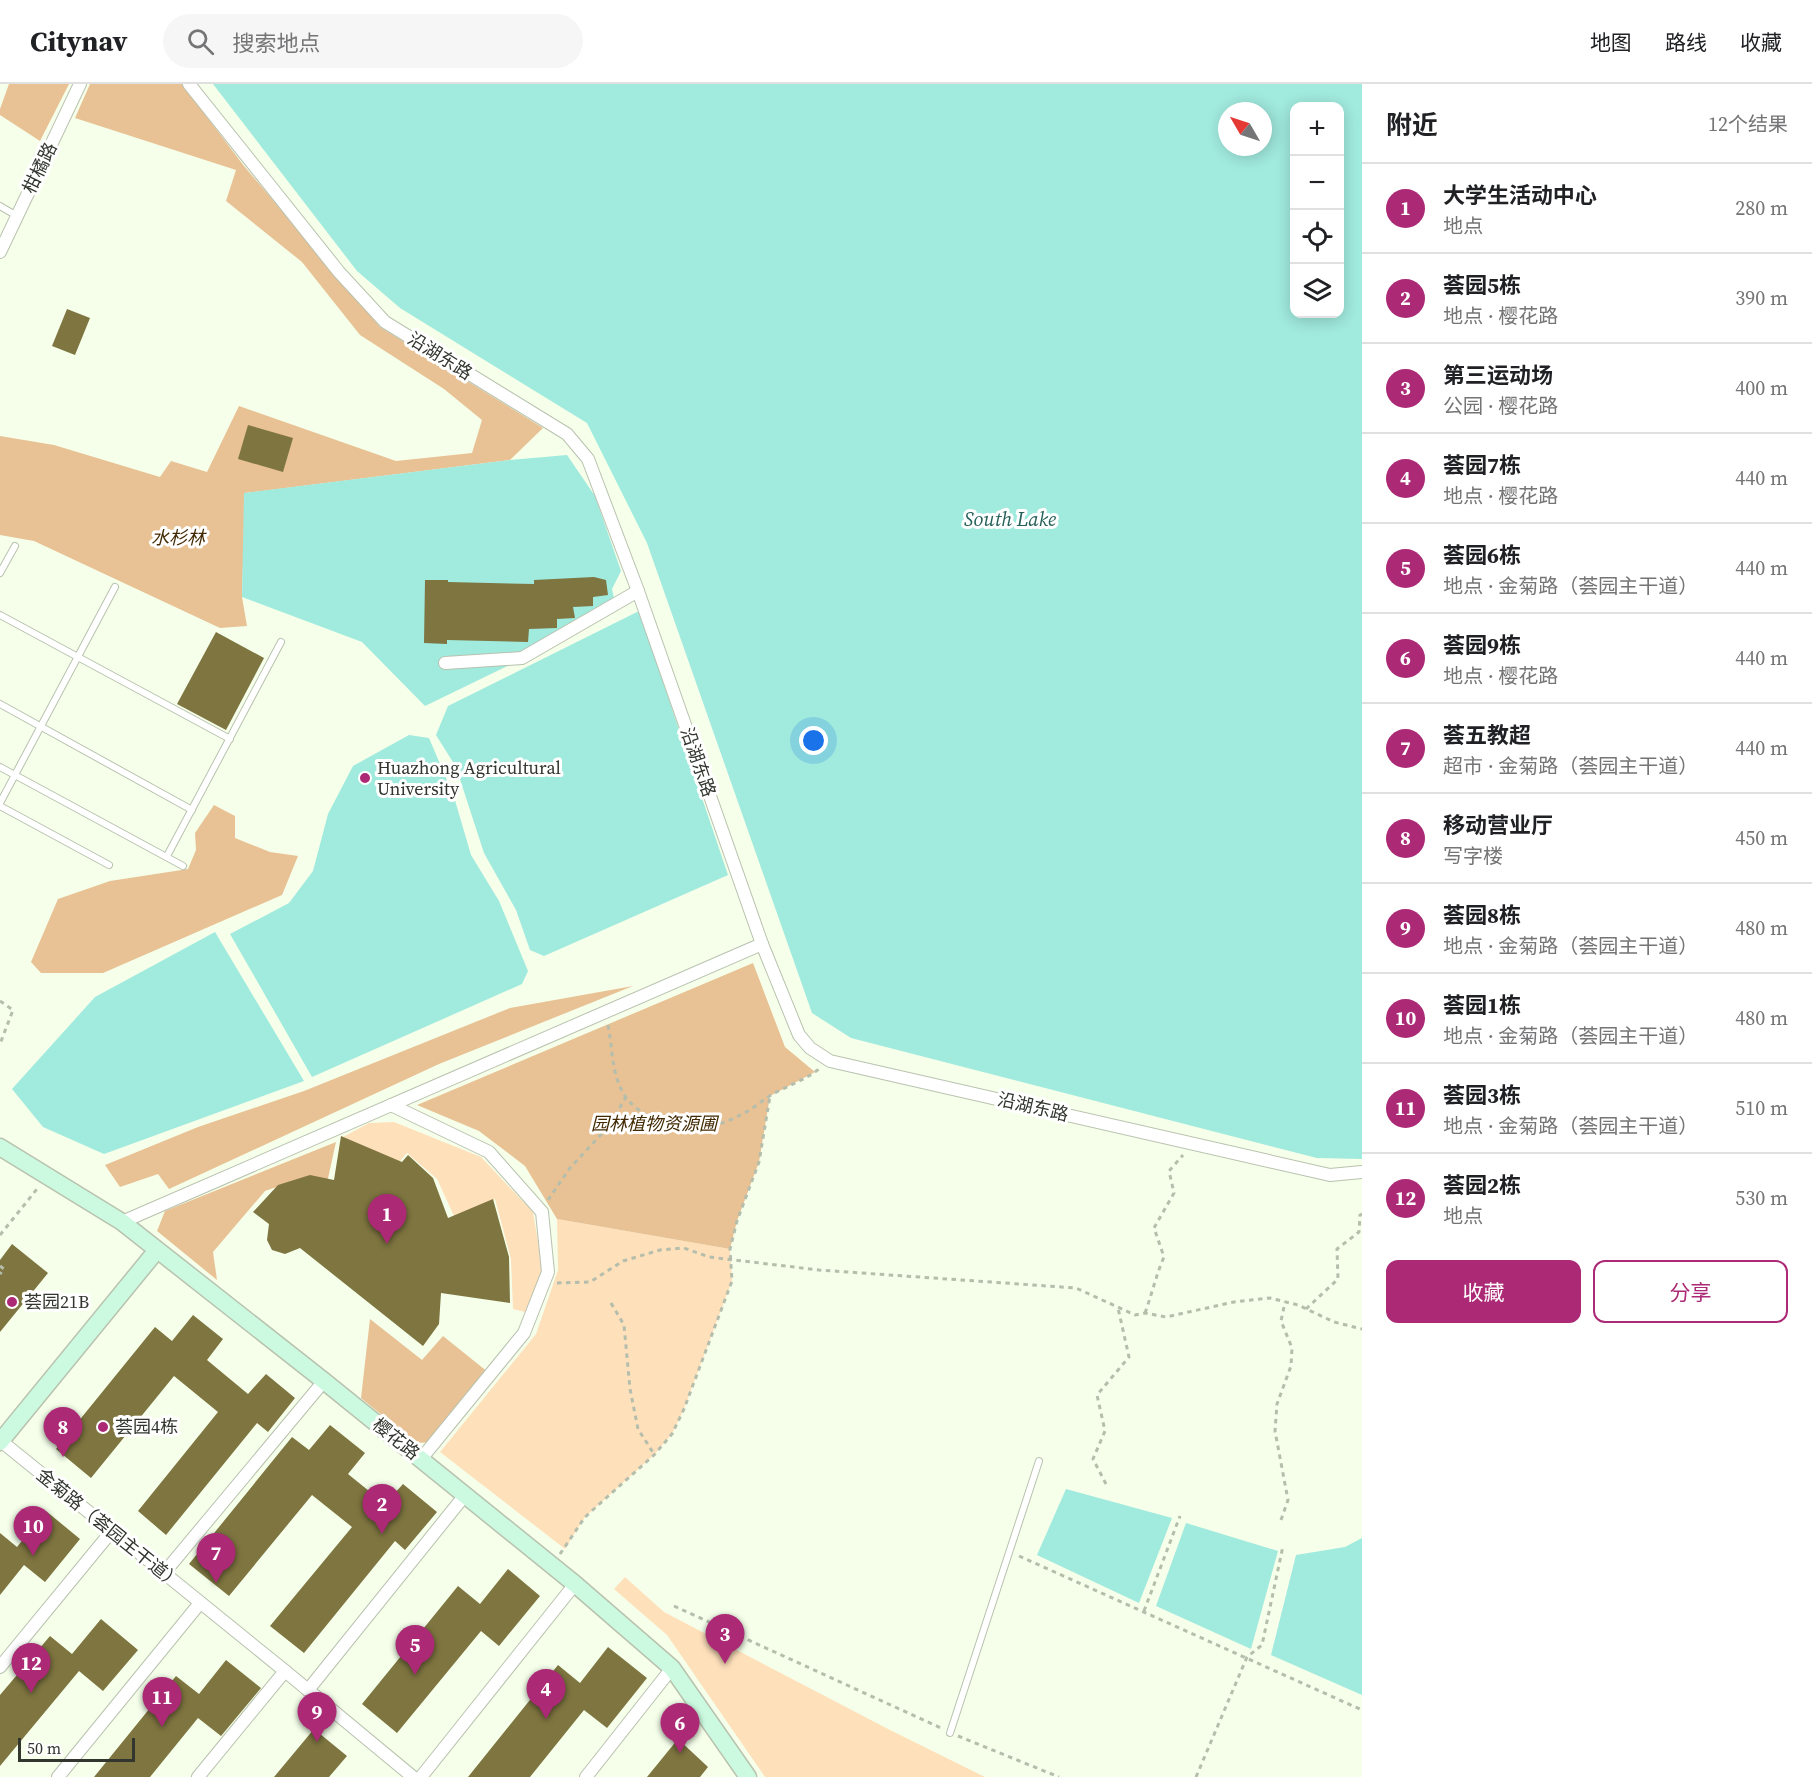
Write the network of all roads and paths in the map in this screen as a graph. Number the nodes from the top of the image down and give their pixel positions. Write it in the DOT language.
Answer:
graph roads {
  1 [pos="80,84"];
  2 [pos="189,84"];
  3 [pos="0,206"];
  4 [pos="17,216"];
  5 [pos="0,252"];
  6 [pos="15,546"];
  7 [pos="0,573"];
  8 [pos="115,587"];
  9 [pos="638,591"];
  10 [pos="0,615"];
  11 [pos="281,642"];
  12 [pos="78,658"];
  13 [pos="445,663"];
  14 [pos="0,704"];
  15 [pos="41,726"];
  16 [pos="230,739"];
  17 [pos="0,767"];
  18 [pos="15,775"];
  19 [pos="0,804"];
  20 [pos="192,810"];
  21 [pos="167,856"];
  22 [pos="109,865"];
  23 [pos="183,866"];
  24 [pos="762,944"];
  25 [pos="0,1001"];
  26 [pos="605,1012"];
  27 [pos="0,1044"];
  28 [pos="830,1061"];
  29 [pos="626,1096"];
  30 [pos="770,1096"];
  31 [pos="391,1105"];
  32 [pos="1193,1143"];
  33 [pos="0,1147"];
  34 [pos="1362,1172"];
  35 [pos="48,1176"];
  36 [pos="542,1212"];
  37 [pos="1362,1214"];
  38 [pos="122,1221"];
  39 [pos="0,1235"];
  40 [pos="157,1250"];
  41 [pos="730,1258"];
  42 [pos="0,1266"];
  43 [pos="0,1274"];
  44 [pos="543,1284"];
  45 [pos="1285,1302"];
  46 [pos="611,1304"];
  47 [pos="1118,1308"];
  48 [pos="1306,1309"];
  49 [pos="1145,1313"];
  50 [pos="1362,1329"];
  51 [pos="324,1381"];
  52 [pos="0,1442"];
  53 [pos="654,1455"];
  54 [pos="421,1459"];
  55 [pos="1039,1461"];
  56 [pos="1106,1484"];
  57 [pos="465,1495"];
  58 [pos="1180,1516"];
  59 [pos="1281,1520"];
  60 [pos="111,1532"];
  61 [pos="1283,1546"];
  62 [pos="1009,1551"];
  63 [pos="551,1565"];
  64 [pos="164,1573"];
  65 [pos="575,1584"];
  66 [pos="200,1603"];
  67 [pos="674,1606"];
  68 [pos="1144,1611"];
  69 [pos="1247,1657"];
  70 [pos="0,1667"];
  71 [pos="672,1668"];
  72 [pos="285,1671"];
  73 [pos="308,1690"];
  74 [pos="1362,1710"];
  75 [pos="950,1733"];
  76 [pos="58,1777"];
  77 [pos="198,1777"];
  78 [pos="413,1777"];
  79 [pos="421,1777"];
  80 [pos="586,1777"];
  81 [pos="748,1777"];
  82 [pos="1059,1777"];
  83 [pos="1196,1777"];
  1 -- 4 [label="street, 柑橘路"];
  2 -- 9 [label="street, 沿湖东路"];
  3 -- 4 [label="lane"];
  4 -- 5 [label="street, 柑橘路"];
  6 -- 7 [label="lane"];
  8 -- 12 [label="lane"];
  9 -- 13 [label="street"];
  9 -- 24 [label="street, 沿湖东路"];
  10 -- 12 [label="lane"];
  11 -- 16 [label="lane"];
  12 -- 15 [label="lane"];
  12 -- 16 [label="lane"];
  14 -- 15 [label="lane"];
  15 -- 18 [label="lane"];
  15 -- 20 [label="lane"];
  16 -- 20 [label="lane"];
  17 -- 18 [label="lane"];
  18 -- 19 [label="lane"];
  18 -- 21 [label="lane"];
  19 -- 22 [label="lane"];
  20 -- 21 [label="lane"];
  21 -- 23 [label="lane"];
  24 -- 26 [label="street"];
  24 -- 28 [label="street, 沿湖东路"];
  25 -- 27 [label="path"];
  26 -- 29 [label="path"];
  26 -- 31 [label="street"];
  28 -- 30 [label="path"];
  28 -- 32 [label="street, 沿湖东路"];
  29 -- 30 [label="path"];
  29 -- 36 [label="path"];
  30 -- 41 [label="path"];
  31 -- 36 [label="street"];
  31 -- 38 [label="street"];
  32 -- 34 [label="street, 沿湖东路"];
  32 -- 49 [label="path"];
  33 -- 35 [label="street, 樱花路"];
  35 -- 38 [label="street, 樱花路"];
  35 -- 39 [label="path"];
  36 -- 44 [label="street"];
  37 -- 48 [label="path"];
  38 -- 40 [label="street, 樱花路"];
  40 -- 51 [label="street, 樱花路"];
  40 -- 52 [label="street"];
  41 -- 44 [label="path"];
  41 -- 47 [label="path"];
  41 -- 53 [label="path"];
  42 -- 43 [label="path"];
  44 -- 54 [label="street"];
  45 -- 48 [label="path"];
  45 -- 49 [label="path"];
  45 -- 59 [label="path"];
  46 -- 53 [label="path"];
  47 -- 49 [label="path"];
  47 -- 56 [label="path"];
  48 -- 50 [label="path"];
  51 -- 54 [label="street, 樱花路"];
  51 -- 64 [label="street"];
  52 -- 60 [label="street, 金菊路（荟园主干道）"];
  53 -- 63 [label="path"];
  54 -- 57 [label="street, 樱花路"];
  55 -- 62 [label="lane"];
  57 -- 63 [label="street, 樱花路"];
  57 -- 73 [label="street"];
  58 -- 68 [label="path"];
  60 -- 64 [label="street, 金菊路（荟园主干道）"];
  60 -- 70 [label="street"];
  61 -- 69 [label="path"];
  62 -- 68 [label="path"];
  62 -- 75 [label="lane"];
  63 -- 65 [label="street, 樱花路"];
  64 -- 66 [label="street, 金菊路（荟园主干道）"];
  65 -- 71 [label="street, 樱花路"];
  65 -- 79 [label="street"];
  66 -- 72 [label="street, 金菊路（荟园主干道）"];
  66 -- 76 [label="street"];
  67 -- 75 [label="path"];
  68 -- 69 [label="path"];
  69 -- 74 [label="path"];
  69 -- 83 [label="path"];
  71 -- 80 [label="street"];
  71 -- 81 [label="street, 樱花路"];
  72 -- 73 [label="street, 金菊路（荟园主干道）"];
  72 -- 77 [label="street"];
  73 -- 78 [label="street, 金菊路（荟园主干道）"];
  75 -- 82 [label="path"];
}
